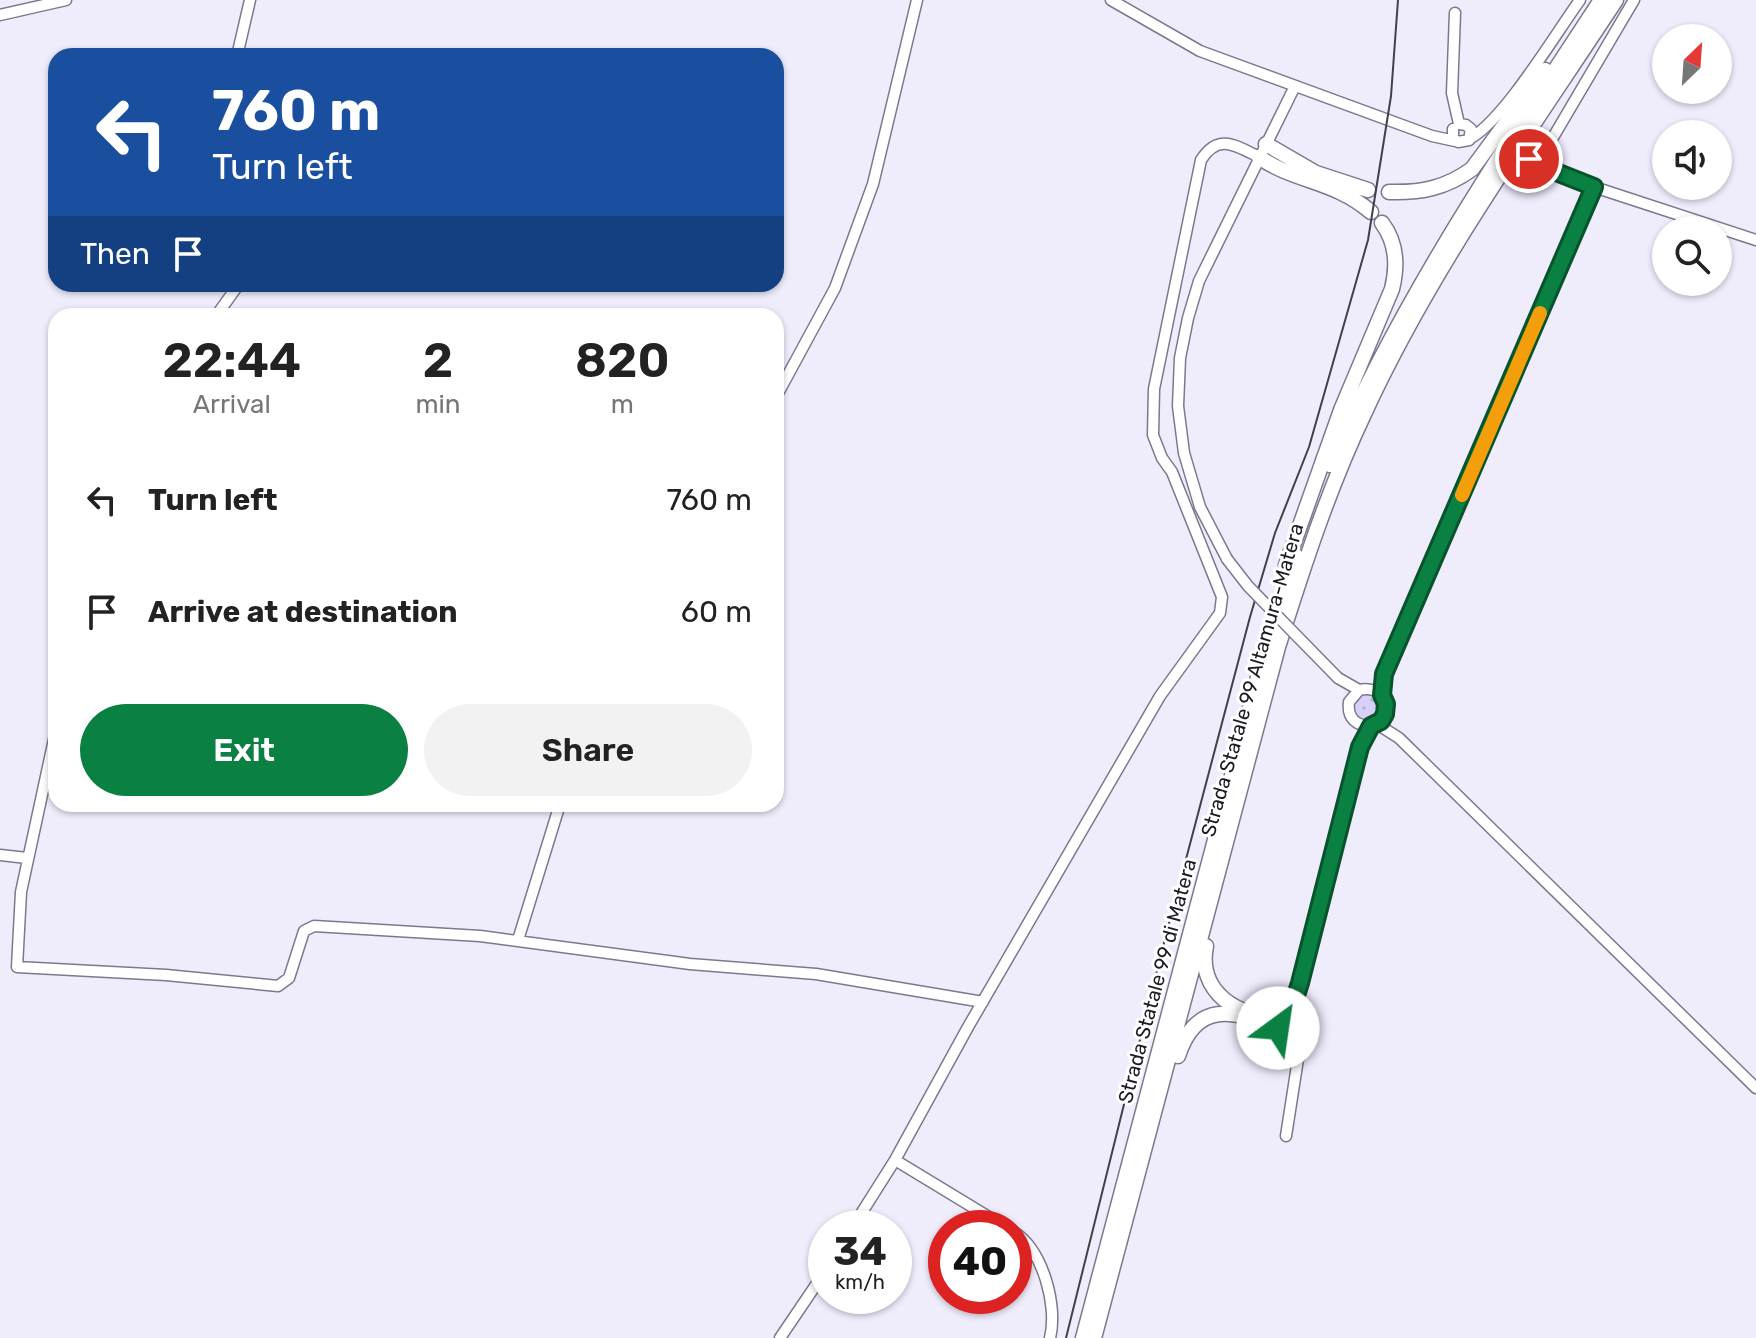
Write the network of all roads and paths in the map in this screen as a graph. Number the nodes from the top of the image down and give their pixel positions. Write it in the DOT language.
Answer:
graph roads {
  1 [pos="66,0"];
  2 [pos="250,0"];
  3 [pos="917,0"];
  4 [pos="1111,0"];
  5 [pos="1580,0"];
  6 [pos="1601,0"];
  7 [pos="1616,0"];
  8 [pos="1634,0"];
  9 [pos="1455,13"];
  10 [pos="0,15"];
  11 [pos="239,48"];
  12 [pos="1295,86"];
  13 [pos="1461,132"];
  14 [pos="1262,150"];
  15 [pos="1545,151"];
  16 [pos="1546,168"];
  17 [pos="1594,187"];
  18 [pos="1368,190"];
  19 [pos="1389,192"];
  20 [pos="1371,212"];
  21 [pos="1382,223"];
  22 [pos="1756,240"];
  23 [pos="784,382"];
  24 [pos="1265,651"];
  25 [pos="1384,674"];
  26 [pos="1338,678"];
  27 [pos="1364,689"];
  28 [pos="1382,695"];
  29 [pos="1349,702"];
  30 [pos="1385,714"];
  31 [pos="1357,724"];
  32 [pos="1374,725"];
  33 [pos="1399,738"];
  34 [pos="1360,747"];
  35 [pos="48,765"];
  36 [pos="1244,775"];
  37 [pos="558,812"];
  38 [pos="0,855"];
  39 [pos="27,858"];
  40 [pos="518,940"];
  41 [pos="983,1002"];
  42 [pos="1283,1017"];
  43 [pos="1297,1036"];
  44 [pos="1756,1088"];
  45 [pos="1286,1136"];
  46 [pos="895,1160"];
  47 [pos="863,1210"];
  48 [pos="977,1210"];
  49 [pos="1032,1251"];
  50 [pos="1107,1290"];
  51 [pos="808,1297"];
  52 [pos="780,1338"];
  53 [pos="1050,1338"];
  54 [pos="1083,1338"];
  55 [pos="1094,1338"];
  1 -- 10 [label="street"];
  2 -- 11 [label="street"];
  3 -- 23 [label="street"];
  4 -- 12 [label="street"];
  5 -- 13 [label="street"];
  6 -- 19 [label="highway"];
  6 -- 24 [label="highway, Strada Statale 99 di Matera"];
  7 -- 36 [label="highway, Strada Statale 99 Altamura-Matera"];
  8 -- 15 [label="street"];
  9 -- 13 [label="street"];
  12 -- 13 [label="street"];
  12 -- 14 [label="street"];
  14 -- 18 [label="highway"];
  14 -- 20 [label="highway"];
  14 -- 26 [label="street, bridge"];
  14 -- 41 [label="street"];
  15 -- 16 [label="street"];
  15 -- 16 [label="street"];
  16 -- 17 [label="street"];
  17 -- 22 [label="street"];
  17 -- 25 [label="street"];
  21 -- 24 [label="highway"];
  24 -- 54 [label="highway, Strada Statale 99 di Matera"];
  25 -- 27 [label="street"];
  25 -- 28 [label="street"];
  26 -- 27 [label="street"];
  26 -- 29 [label="street"];
  27 -- 28 [label="street"];
  27 -- 29 [label="street"];
  28 -- 30 [label="street"];
  29 -- 31 [label="street"];
  30 -- 32 [label="street"];
  30 -- 33 [label="street"];
  31 -- 32 [label="street"];
  31 -- 34 [label="street"];
  32 -- 33 [label="street"];
  32 -- 34 [label="street"];
  33 -- 44 [label="street"];
  34 -- 42 [label="street"];
  35 -- 39 [label="street"];
  36 -- 42 [label="highway"];
  36 -- 50 [label="highway, Strada Statale 99 Altamura-Matera"];
  37 -- 40 [label="street"];
  38 -- 39 [label="street"];
  39 -- 40 [label="street"];
  40 -- 41 [label="street"];
  41 -- 46 [label="street"];
  42 -- 43 [label="street"];
  42 -- 43 [label="street"];
  42 -- 50 [label="highway"];
  43 -- 45 [label="street"];
  46 -- 47 [label="street"];
  46 -- 48 [label="street"];
  49 -- 53 [label="street"];
  50 -- 55 [label="highway, Strada Statale 99 Altamura-Matera"];
  51 -- 52 [label="street"];
}
